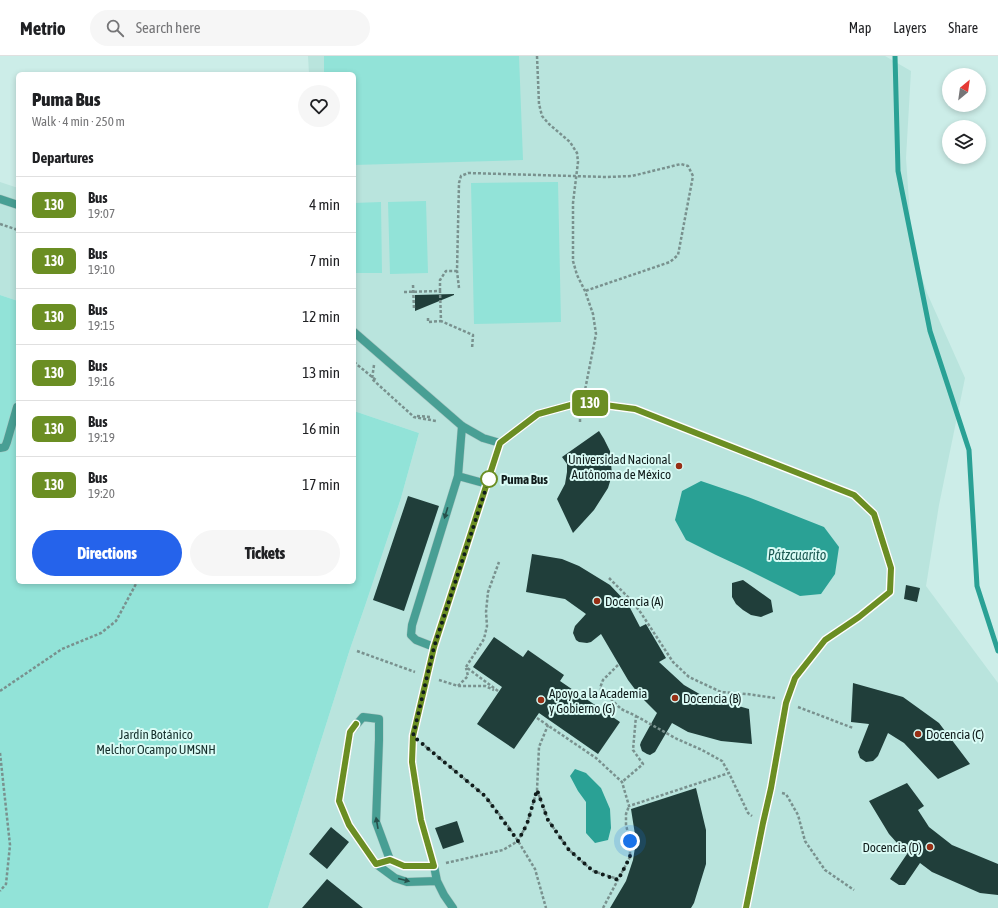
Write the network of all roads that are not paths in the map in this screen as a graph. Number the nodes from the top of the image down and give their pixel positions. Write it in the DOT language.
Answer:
graph roads {
  1 [pos="0,199"];
  2 [pos="16,204"];
  3 [pos="356,334"];
  4 [pos="16,410"];
  5 [pos="462,426"];
  6 [pos="500,443"];
  7 [pos="0,448"];
  8 [pos="458,476"];
  9 [pos="487,484"];
  10 [pos="434,647"];
  11 [pos="390,860"];
  12 [pos="376,864"];
  13 [pos="434,866"];
  14 [pos="437,881"];
  15 [pos="452,908"];
  16 [pos="746,908"];
  1 -- 2 [label="lane"];
  3 -- 5 [label="lane"];
  4 -- 7 [label="lane"];
  5 -- 6 [label="lane"];
  5 -- 8 [label="lane"];
  6 -- 9 [label="lane"];
  6 -- 16 [label="lane"];
  8 -- 9 [label="lane"];
  8 -- 10 [label="lane, one-way"];
  9 -- 10 [label="lane"];
  10 -- 13 [label="lane"];
  11 -- 12 [label="lane"];
  11 -- 12 [label="lane, one-way"];
  11 -- 13 [label="lane"];
  12 -- 14 [label="lane, one-way"];
  13 -- 14 [label="lane"];
  14 -- 15 [label="lane"];
}
